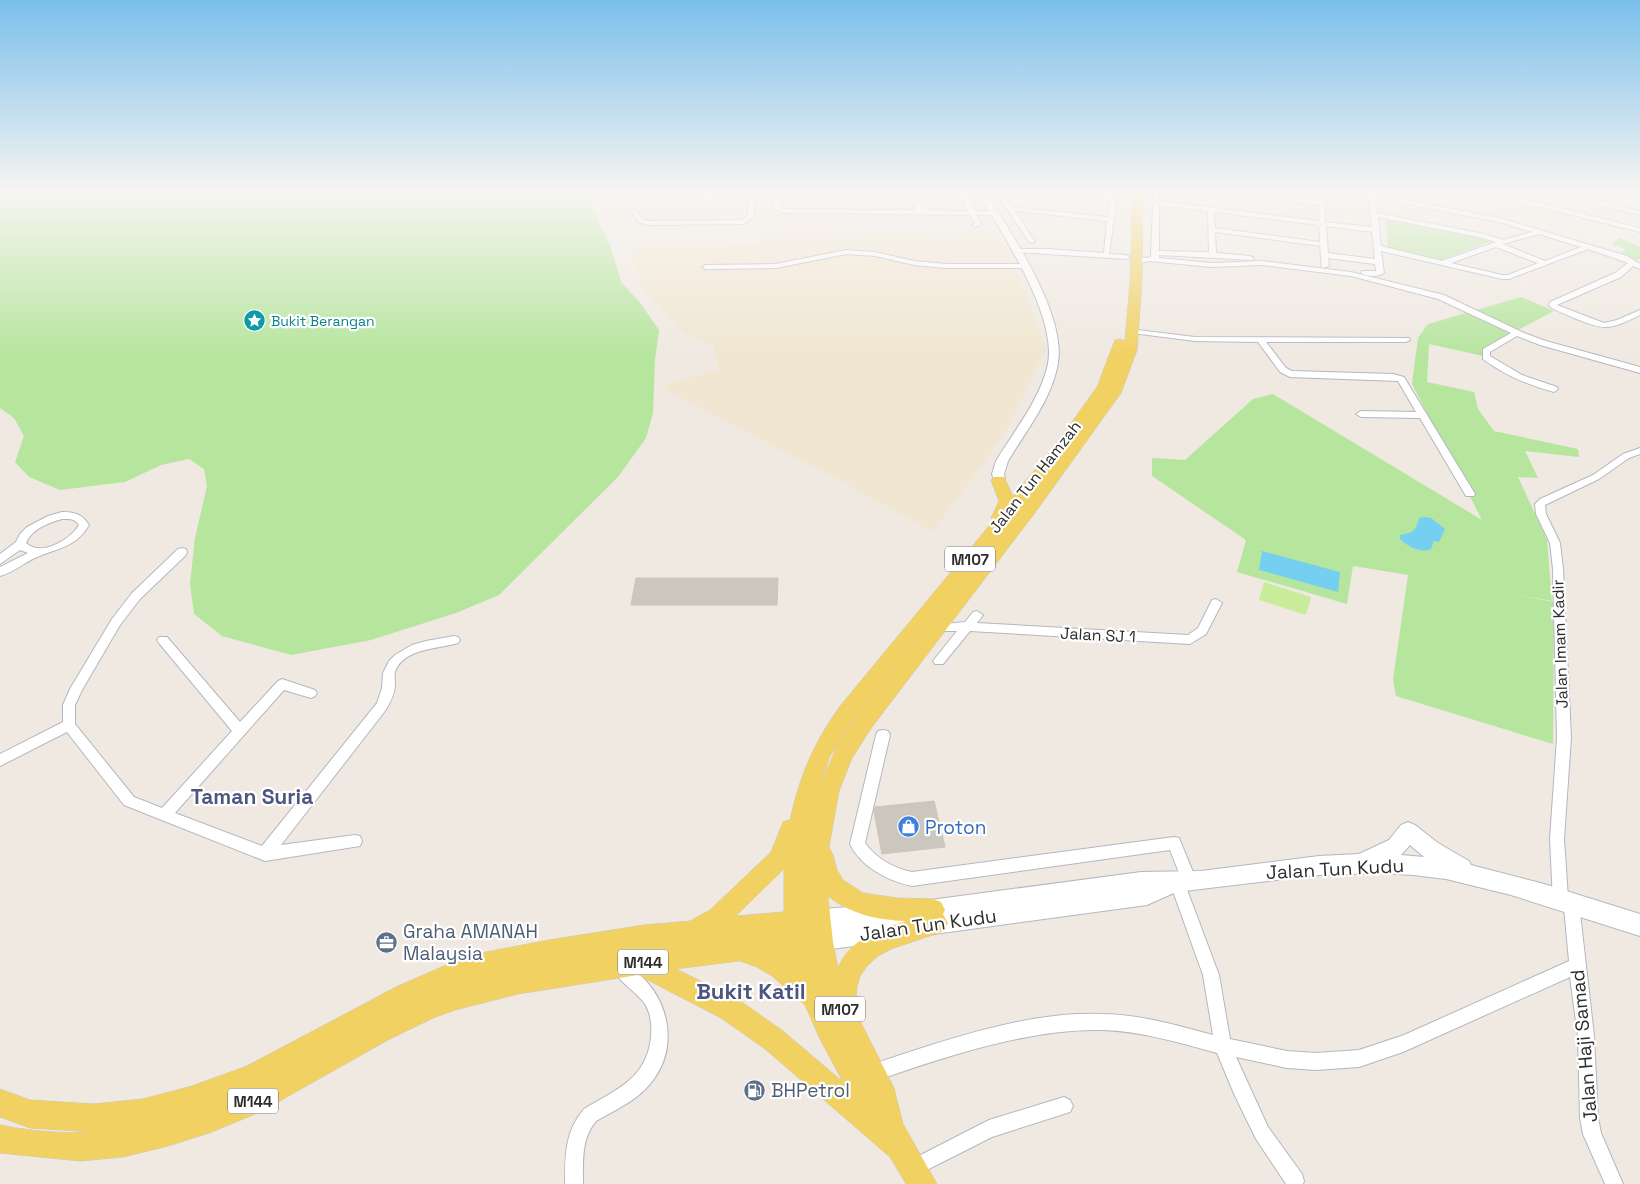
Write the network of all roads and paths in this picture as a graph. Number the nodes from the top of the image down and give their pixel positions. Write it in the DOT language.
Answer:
graph roads {
  1 [pos="1015,246"];
  2 [pos="1109,246"];
  3 [pos="1141,246"];
  4 [pos="1141,246"];
  5 [pos="1213,246"];
  6 [pos="1323,246"];
  7 [pos="1490,246"];
  8 [pos="1506,246"];
  9 [pos="1587,247"];
  10 [pos="1379,248"];
  11 [pos="1018,251"];
  12 [pos="1108,254"];
  13 [pos="1213,254"];
  14 [pos="1324,255"];
  15 [pos="1143,257"];
  16 [pos="1640,260"];
  17 [pos="1380,262"];
  18 [pos="1632,262"];
  19 [pos="1443,263"];
  20 [pos="1544,263"];
  21 [pos="1025,266"];
  22 [pos="1325,266"];
  23 [pos="706,267"];
  24 [pos="1640,267"];
  25 [pos="1376,277"];
  26 [pos="1640,312"];
  27 [pos="1132,331"];
  28 [pos="1517,333"];
  29 [pos="1260,339"];
  30 [pos="1406,340"];
  31 [pos="1640,370"];
  32 [pos="1554,389"];
  33 [pos="1361,414"];
  34 [pos="1423,415"];
  35 [pos="1059,450"];
  36 [pos="1640,451"];
  37 [pos="999,480"];
  38 [pos="1470,494"];
  39 [pos="20,544"];
  40 [pos="977,549"];
  41 [pos="38,552"];
  42 [pos="182,552"];
  43 [pos="0,560"];
  44 [pos="0,572"];
  45 [pos="1216,603"];
  46 [pos="976,615"];
  47 [pos="959,621"];
  48 [pos="163,640"];
  49 [pos="454,640"];
  50 [pos="939,661"];
  51 [pos="311,693"];
  52 [pos="69,726"];
  53 [pos="240,731"];
  54 [pos="882,735"];
  55 [pos="0,760"];
  56 [pos="816,766"];
  57 [pos="824,812"];
  58 [pos="164,815"];
  59 [pos="355,841"];
  60 [pos="265,854"];
  61 [pos="1353,864"];
  62 [pos="1487,878"];
  63 [pos="1180,883"];
  64 [pos="1566,902"];
  65 [pos="934,916"];
  66 [pos="1640,926"];
  67 [pos="809,931"];
  68 [pos="734,949"];
  69 [pos="634,955"];
  70 [pos="1576,965"];
  71 [pos="815,1001"];
  72 [pos="844,1016"];
  73 [pos="1223,1046"];
  74 [pos="872,1074"];
  75 [pos="0,1103"];
  76 [pos="1064,1106"];
  77 [pos="884,1112"];
  78 [pos="0,1139"];
  79 [pos="912,1167"];
  80 [pos="1295,1181"];
  81 [pos="574,1184"];
  82 [pos="1614,1184"];
  1 -- 11 [label="street"];
  2 -- 12 [label="street"];
  3 -- 15 [label="main road, Jalan Tun Hamzah / M107"];
  4 -- 15 [label="street"];
  5 -- 13 [label="street"];
  6 -- 14 [label="street"];
  7 -- 19 [label="street"];
  8 -- 20 [label="street"];
  9 -- 18 [label="street"];
  9 -- 20 [label="street"];
  10 -- 17 [label="street"];
  10 -- 19 [label="street"];
  11 -- 12 [label="street"];
  11 -- 21 [label="street"];
  12 -- 15 [label="street"];
  13 -- 15 [label="street"];
  13 -- 22 [label="street"];
  14 -- 17 [label="street"];
  14 -- 22 [label="street"];
  15 -- 25 [label="street"];
  15 -- 27 [label="main road, Jalan Tun Hamzah / M107"];
  15 -- 35 [label="main road, Jalan Tun Hamzah / M107"];
  16 -- 18 [label="street"];
  17 -- 25 [label="street"];
  18 -- 24 [label="street"];
  18 -- 26 [label="street"];
  19 -- 20 [label="street"];
  21 -- 23 [label="street"];
  21 -- 37 [label="street"];
  22 -- 25 [label="street"];
  25 -- 28 [label="street"];
  27 -- 29 [label="street"];
  27 -- 47 [label="main road, Jalan Tun Hamzah / M107"];
  28 -- 31 [label="street"];
  28 -- 32 [label="street"];
  29 -- 30 [label="street"];
  29 -- 34 [label="street"];
  33 -- 34 [label="street"];
  34 -- 38 [label="street"];
  35 -- 37 [label="main road"];
  35 -- 40 [label="main road, Jalan Tun Hamzah / M107"];
  36 -- 64 [label="street, Jalan Imam Kadir"];
  37 -- 40 [label="main road"];
  39 -- 41 [label="street"];
  39 -- 41 [label="street"];
  39 -- 43 [label="street"];
  40 -- 56 [label="main road, Jalan Tun Hamzah / M107"];
  41 -- 44 [label="street"];
  42 -- 52 [label="street"];
  45 -- 47 [label="street, Jalan SJ 1"];
  46 -- 47 [label="street"];
  47 -- 50 [label="street"];
  47 -- 57 [label="main road, Jalan Tun Hamzah / M107"];
  48 -- 53 [label="street"];
  49 -- 60 [label="street"];
  51 -- 53 [label="street"];
  52 -- 55 [label="street"];
  52 -- 58 [label="street"];
  53 -- 58 [label="street"];
  54 -- 63 [label="street"];
  56 -- 67 [label="main road, Jalan Tun Hamzah / M107"];
  56 -- 69 [label="main road"];
  57 -- 65 [label="main road"];
  57 -- 67 [label="main road, Jalan Tun Hamzah / M107"];
  58 -- 60 [label="street"];
  59 -- 60 [label="street"];
  61 -- 62 [label="main road, Jalan Tun Kudu / M144"];
  61 -- 62 [label="main road"];
  61 -- 63 [label="main road, Jalan Tun Kudu / M144"];
  62 -- 64 [label="main road, Jalan Tun Kudu / M144"];
  63 -- 65 [label="main road, Jalan Tun Kudu / M144"];
  63 -- 73 [label="street"];
  64 -- 66 [label="main road, Jalan Tun Kudu / M144"];
  64 -- 70 [label="street, Jalan Haji Samad"];
  65 -- 67 [label="main road, Jalan Tun Kudu / M144"];
  65 -- 72 [label="main road"];
  67 -- 68 [label="main road, M144"];
  67 -- 69 [label="main road, M144"];
  67 -- 71 [label="main road, M107"];
  67 -- 72 [label="main road, M107"];
  68 -- 69 [label="main road, M144"];
  68 -- 71 [label="main road"];
  69 -- 75 [label="main road, M144"];
  69 -- 78 [label="main road, M144"];
  69 -- 79 [label="main road"];
  69 -- 81 [label="street"];
  70 -- 73 [label="street"];
  70 -- 82 [label="street, Jalan Haji Samad"];
  71 -- 77 [label="main road, M107"];
  72 -- 74 [label="main road, M107"];
  73 -- 74 [label="street"];
  73 -- 80 [label="street"];
  74 -- 77 [label="main road, M107"];
  76 -- 79 [label="street"];
  77 -- 79 [label="main road, M107"];
}
